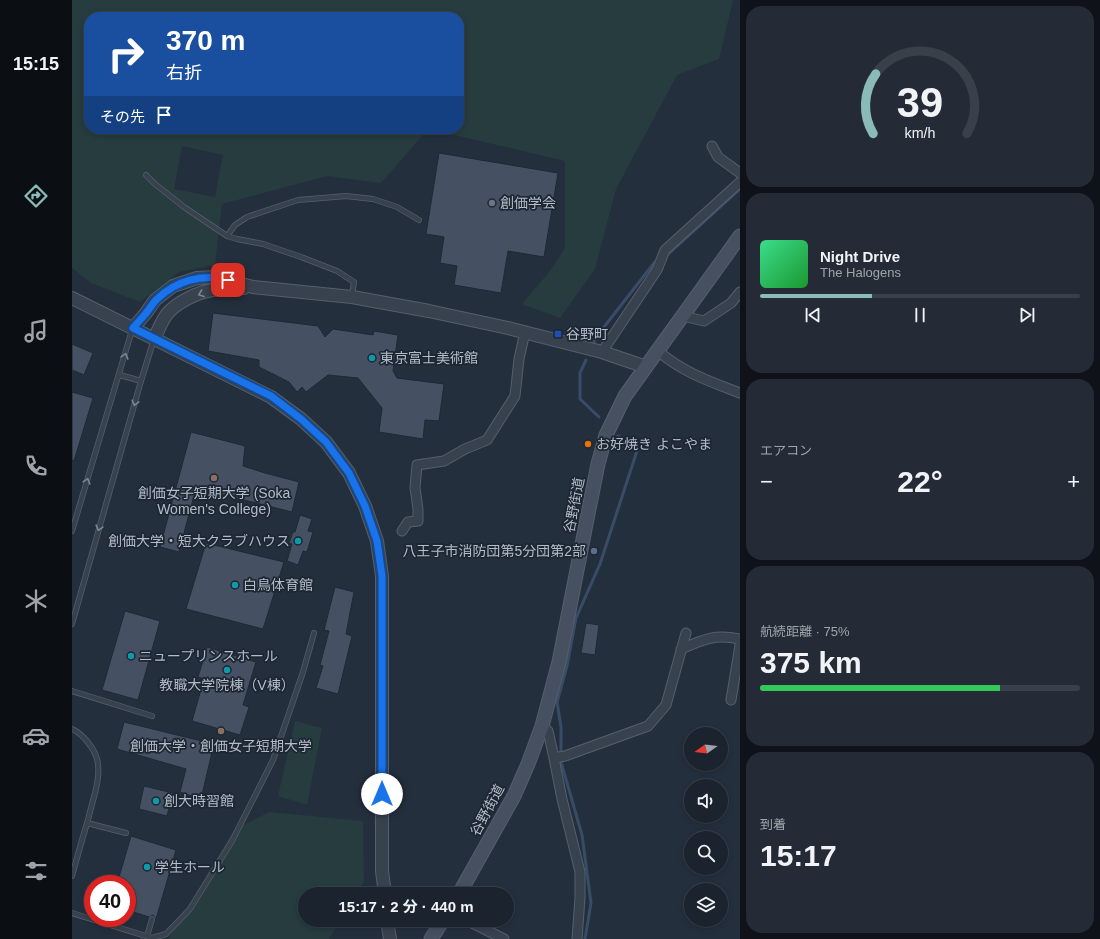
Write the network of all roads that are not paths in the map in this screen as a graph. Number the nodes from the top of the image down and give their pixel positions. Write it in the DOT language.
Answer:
graph roads {
  1 [pos="712,146"];
  2 [pos="740,172"];
  3 [pos="146,175"];
  4 [pos="740,182"];
  5 [pos="419,220"];
  6 [pos="227,236"];
  7 [pos="740,236"];
  8 [pos="253,287"];
  9 [pos="740,292"];
  10 [pos="352,297"];
  11 [pos="72,298"];
  12 [pos="683,316"];
  13 [pos="133,328"];
  14 [pos="525,332"];
  15 [pos="154,339"];
  16 [pos="658,351"];
  17 [pos="602,352"];
  18 [pos="646,367"];
  19 [pos="120,375"];
  20 [pos="141,381"];
  21 [pos="740,393"];
  22 [pos="72,531"];
  23 [pos="402,531"];
  24 [pos="72,624"];
  25 [pos="314,633"];
  26 [pos="686,633"];
  27 [pos="740,639"];
  28 [pos="740,645"];
  29 [pos="681,649"];
  30 [pos="72,691"];
  31 [pos="731,700"];
  32 [pos="152,716"];
  33 [pos="542,726"];
  34 [pos="72,728"];
  35 [pos="559,757"];
  36 [pos="87,822"];
  37 [pos="126,833"];
  38 [pos="72,876"];
  39 [pos="384,887"];
  40 [pos="463,887"];
  41 [pos="72,913"];
  42 [pos="152,919"];
  43 [pos="388,927"];
  44 [pos="439,927"];
  45 [pos="480,927"];
  46 [pos="144,936"];
  47 [pos="390,939"];
  48 [pos="431,939"];
  49 [pos="504,939"];
  50 [pos="577,939"];
  1 -- 2 [label="street"];
  3 -- 6 [label="lane"];
  4 -- 17 [label="street"];
  5 -- 6 [label="lane"];
  6 -- 10 [label="lane"];
  7 -- 12 [label="main road, 谷野街道"];
  8 -- 10 [label="street"];
  8 -- 13 [label="street"];
  8 -- 15 [label="street, one-way"];
  9 -- 12 [label="street"];
  10 -- 14 [label="street"];
  11 -- 13 [label="street"];
  12 -- 16 [label="main road, 谷野街道"];
  13 -- 15 [label="street"];
  19 -- 13 [label="lane, one-way"];
  14 -- 17 [label="street"];
  14 -- 23 [label="street"];
  15 -- 20 [label="lane"];
  15 -- 39 [label="street"];
  16 -- 18 [label="main road, 谷野街道"];
  16 -- 21 [label="street"];
  17 -- 18 [label="street"];
  18 -- 33 [label="main road, 谷野街道"];
  19 -- 20 [label="lane"];
  22 -- 19 [label="lane, one-way"];
  20 -- 24 [label="lane, one-way"];
  25 -- 46 [label="lane"];
  26 -- 29 [label="street"];
  27 -- 29 [label="street"];
  28 -- 31 [label="street"];
  29 -- 35 [label="street"];
  30 -- 32 [label="lane"];
  33 -- 35 [label="street"];
  33 -- 40 [label="main road, 谷野街道"];
  34 -- 36 [label="lane"];
  35 -- 50 [label="street"];
  36 -- 37 [label="lane"];
  36 -- 38 [label="lane"];
  41 -- 46 [label="lane"];
  42 -- 46 [label="lane"];
  43 -- 47 [label="street"];
  44 -- 48 [label="main road"];
  45 -- 49 [label="street"];
}
